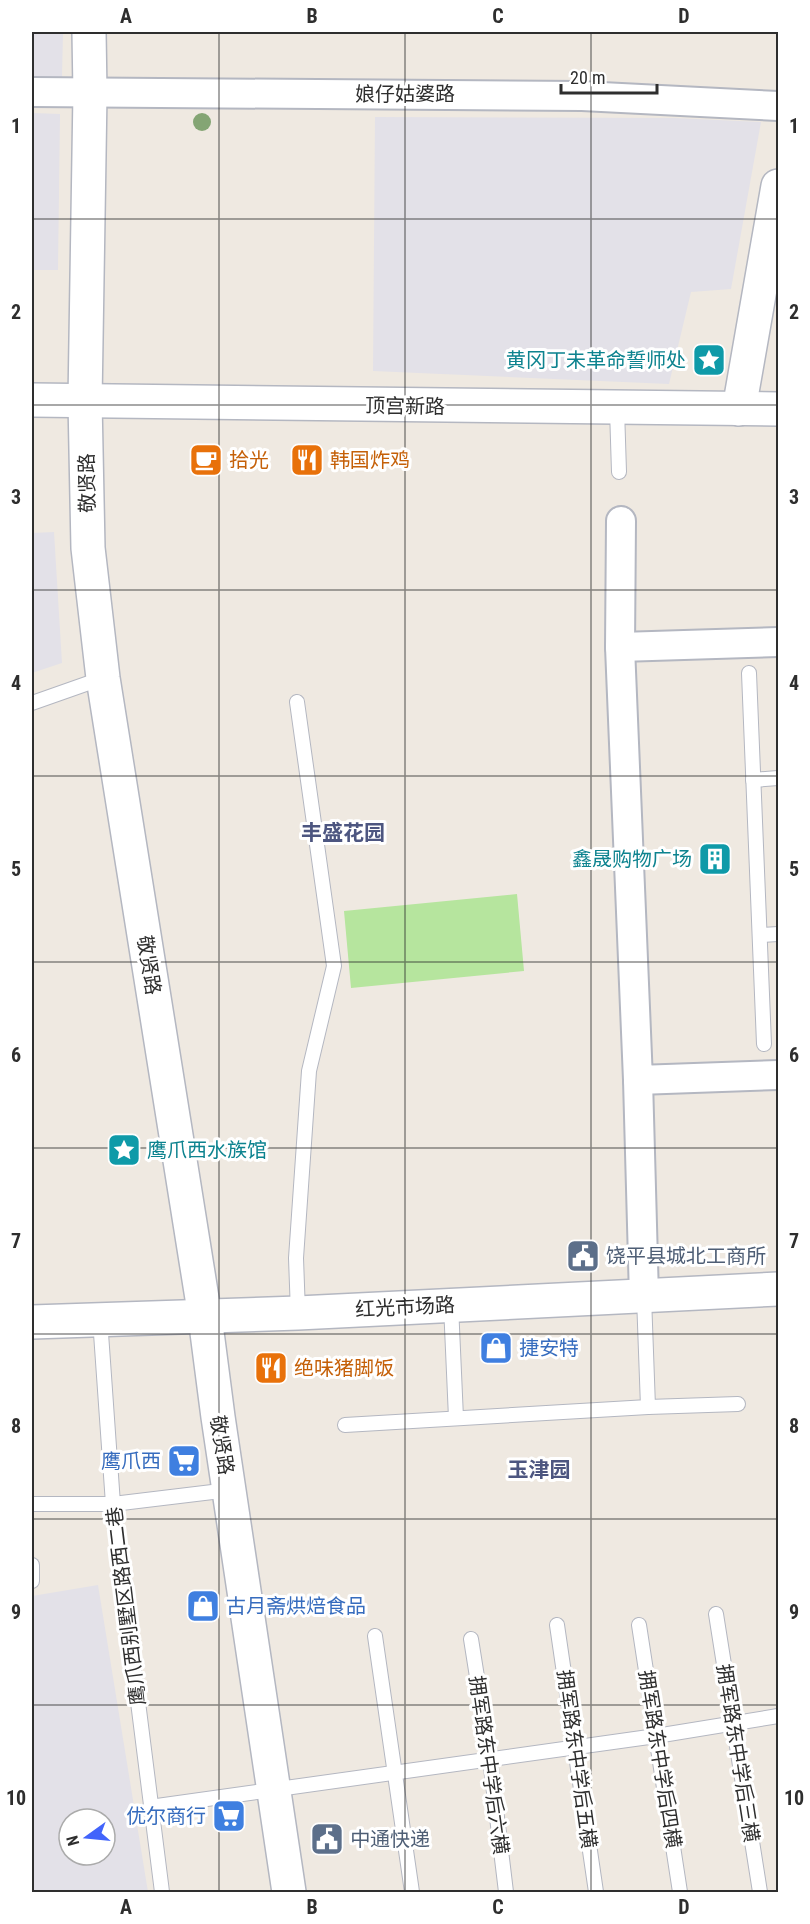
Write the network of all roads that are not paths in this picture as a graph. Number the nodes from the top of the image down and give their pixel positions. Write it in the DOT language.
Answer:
graph roads {
  1 [pos="89,32"];
  2 [pos="32,92"];
  3 [pos="90,93"];
  4 [pos="778,106"];
  5 [pos="778,186"];
  6 [pos="32,400"];
  7 [pos="85,401"];
  8 [pos="617,409"];
  9 [pos="739,409"];
  10 [pos="778,409"];
  11 [pos="619,472"];
  12 [pos="621,521"];
  13 [pos="778,642"];
  14 [pos="620,647"];
  15 [pos="749,673"];
  16 [pos="103,678"];
  17 [pos="32,702"];
  18 [pos="297,702"];
  19 [pos="778,778"];
  20 [pos="753,780"];
  21 [pos="778,934"];
  22 [pos="760,935"];
  23 [pos="764,1044"];
  24 [pos="778,1075"];
  25 [pos="638,1080"];
  26 [pos="778,1289"];
  27 [pos="644,1297"];
  28 [pos="451,1305"];
  29 [pos="298,1313"];
  30 [pos="205,1317"];
  31 [pos="100,1319"];
  32 [pos="32,1322"];
  33 [pos="738,1404"];
  34 [pos="648,1407"];
  35 [pos="456,1418"];
  36 [pos="345,1425"];
  37 [pos="229,1490"];
  38 [pos="32,1504"];
  39 [pos="113,1504"];
  40 [pos="32,1565"];
  41 [pos="32,1581"];
  42 [pos="716,1614"];
  43 [pos="557,1625"];
  44 [pos="639,1625"];
  45 [pos="375,1636"];
  46 [pos="471,1639"];
  47 [pos="778,1716"];
  48 [pos="732,1723"];
  49 [pos="656,1736"];
  50 [pos="575,1748"];
  51 [pos="490,1759"];
  52 [pos="396,1773"];
  53 [pos="274,1790"];
  54 [pos="150,1807"];
  55 [pos="162,1893"];
  56 [pos="289,1893"];
  57 [pos="412,1893"];
  58 [pos="506,1893"];
  59 [pos="596,1893"];
  60 [pos="680,1893"];
  61 [pos="760,1893"];
  1 -- 3 [label="street, 敬贤路"];
  2 -- 3 [label="street, 娘仔姑婆路"];
  3 -- 4 [label="street, 娘仔姑婆路"];
  3 -- 7 [label="street, 敬贤路"];
  5 -- 9 [label="street"];
  6 -- 7 [label="street, 顶宫新路"];
  7 -- 8 [label="street, 顶宫新路"];
  7 -- 16 [label="street, 敬贤路"];
  8 -- 9 [label="street, 顶宫新路"];
  8 -- 11 [label="lane"];
  9 -- 10 [label="street, 顶宫新路"];
  12 -- 14 [label="street"];
  13 -- 14 [label="street"];
  14 -- 25 [label="street"];
  15 -- 20 [label="lane"];
  16 -- 17 [label="lane"];
  16 -- 30 [label="street, 敬贤路"];
  18 -- 29 [label="lane"];
  19 -- 20 [label="lane"];
  20 -- 22 [label="lane"];
  21 -- 22 [label="lane"];
  22 -- 23 [label="lane"];
  24 -- 25 [label="street"];
  25 -- 27 [label="street"];
  26 -- 27 [label="street, 红光市场路"];
  27 -- 28 [label="street, 红光市场路"];
  27 -- 34 [label="lane"];
  28 -- 29 [label="street, 红光市场路"];
  28 -- 35 [label="lane"];
  29 -- 30 [label="street, 红光市场路"];
  30 -- 31 [label="street, 红光市场路"];
  30 -- 37 [label="street, 敬贤路"];
  31 -- 32 [label="street, 红光市场路"];
  31 -- 39 [label="lane, 鹰爪西别墅区路西二巷"];
  33 -- 34 [label="lane"];
  34 -- 35 [label="lane"];
  35 -- 36 [label="lane"];
  37 -- 39 [label="lane"];
  37 -- 53 [label="street, 敬贤路"];
  38 -- 39 [label="lane"];
  39 -- 54 [label="lane, 鹰爪西别墅区路西二巷"];
  40 -- 41 [label="lane"];
  42 -- 48 [label="lane, 拥军路东中学后三横"];
  43 -- 50 [label="lane, 拥军路东中学后五横"];
  44 -- 49 [label="lane, 拥军路东中学后四横"];
  45 -- 52 [label="lane"];
  46 -- 51 [label="lane, 拥军路东中学后六横"];
  47 -- 48 [label="lane"];
  48 -- 49 [label="lane"];
  48 -- 61 [label="lane, 拥军路东中学后三横"];
  49 -- 50 [label="lane"];
  49 -- 60 [label="lane, 拥军路东中学后四横"];
  50 -- 51 [label="lane"];
  50 -- 59 [label="lane, 拥军路东中学后五横"];
  51 -- 52 [label="lane"];
  51 -- 58 [label="lane, 拥军路东中学后六横"];
  52 -- 53 [label="lane"];
  52 -- 57 [label="lane"];
  53 -- 54 [label="lane"];
  53 -- 56 [label="street, 敬贤路"];
  54 -- 55 [label="lane, 鹰爪西别墅区路西二巷"];
}
